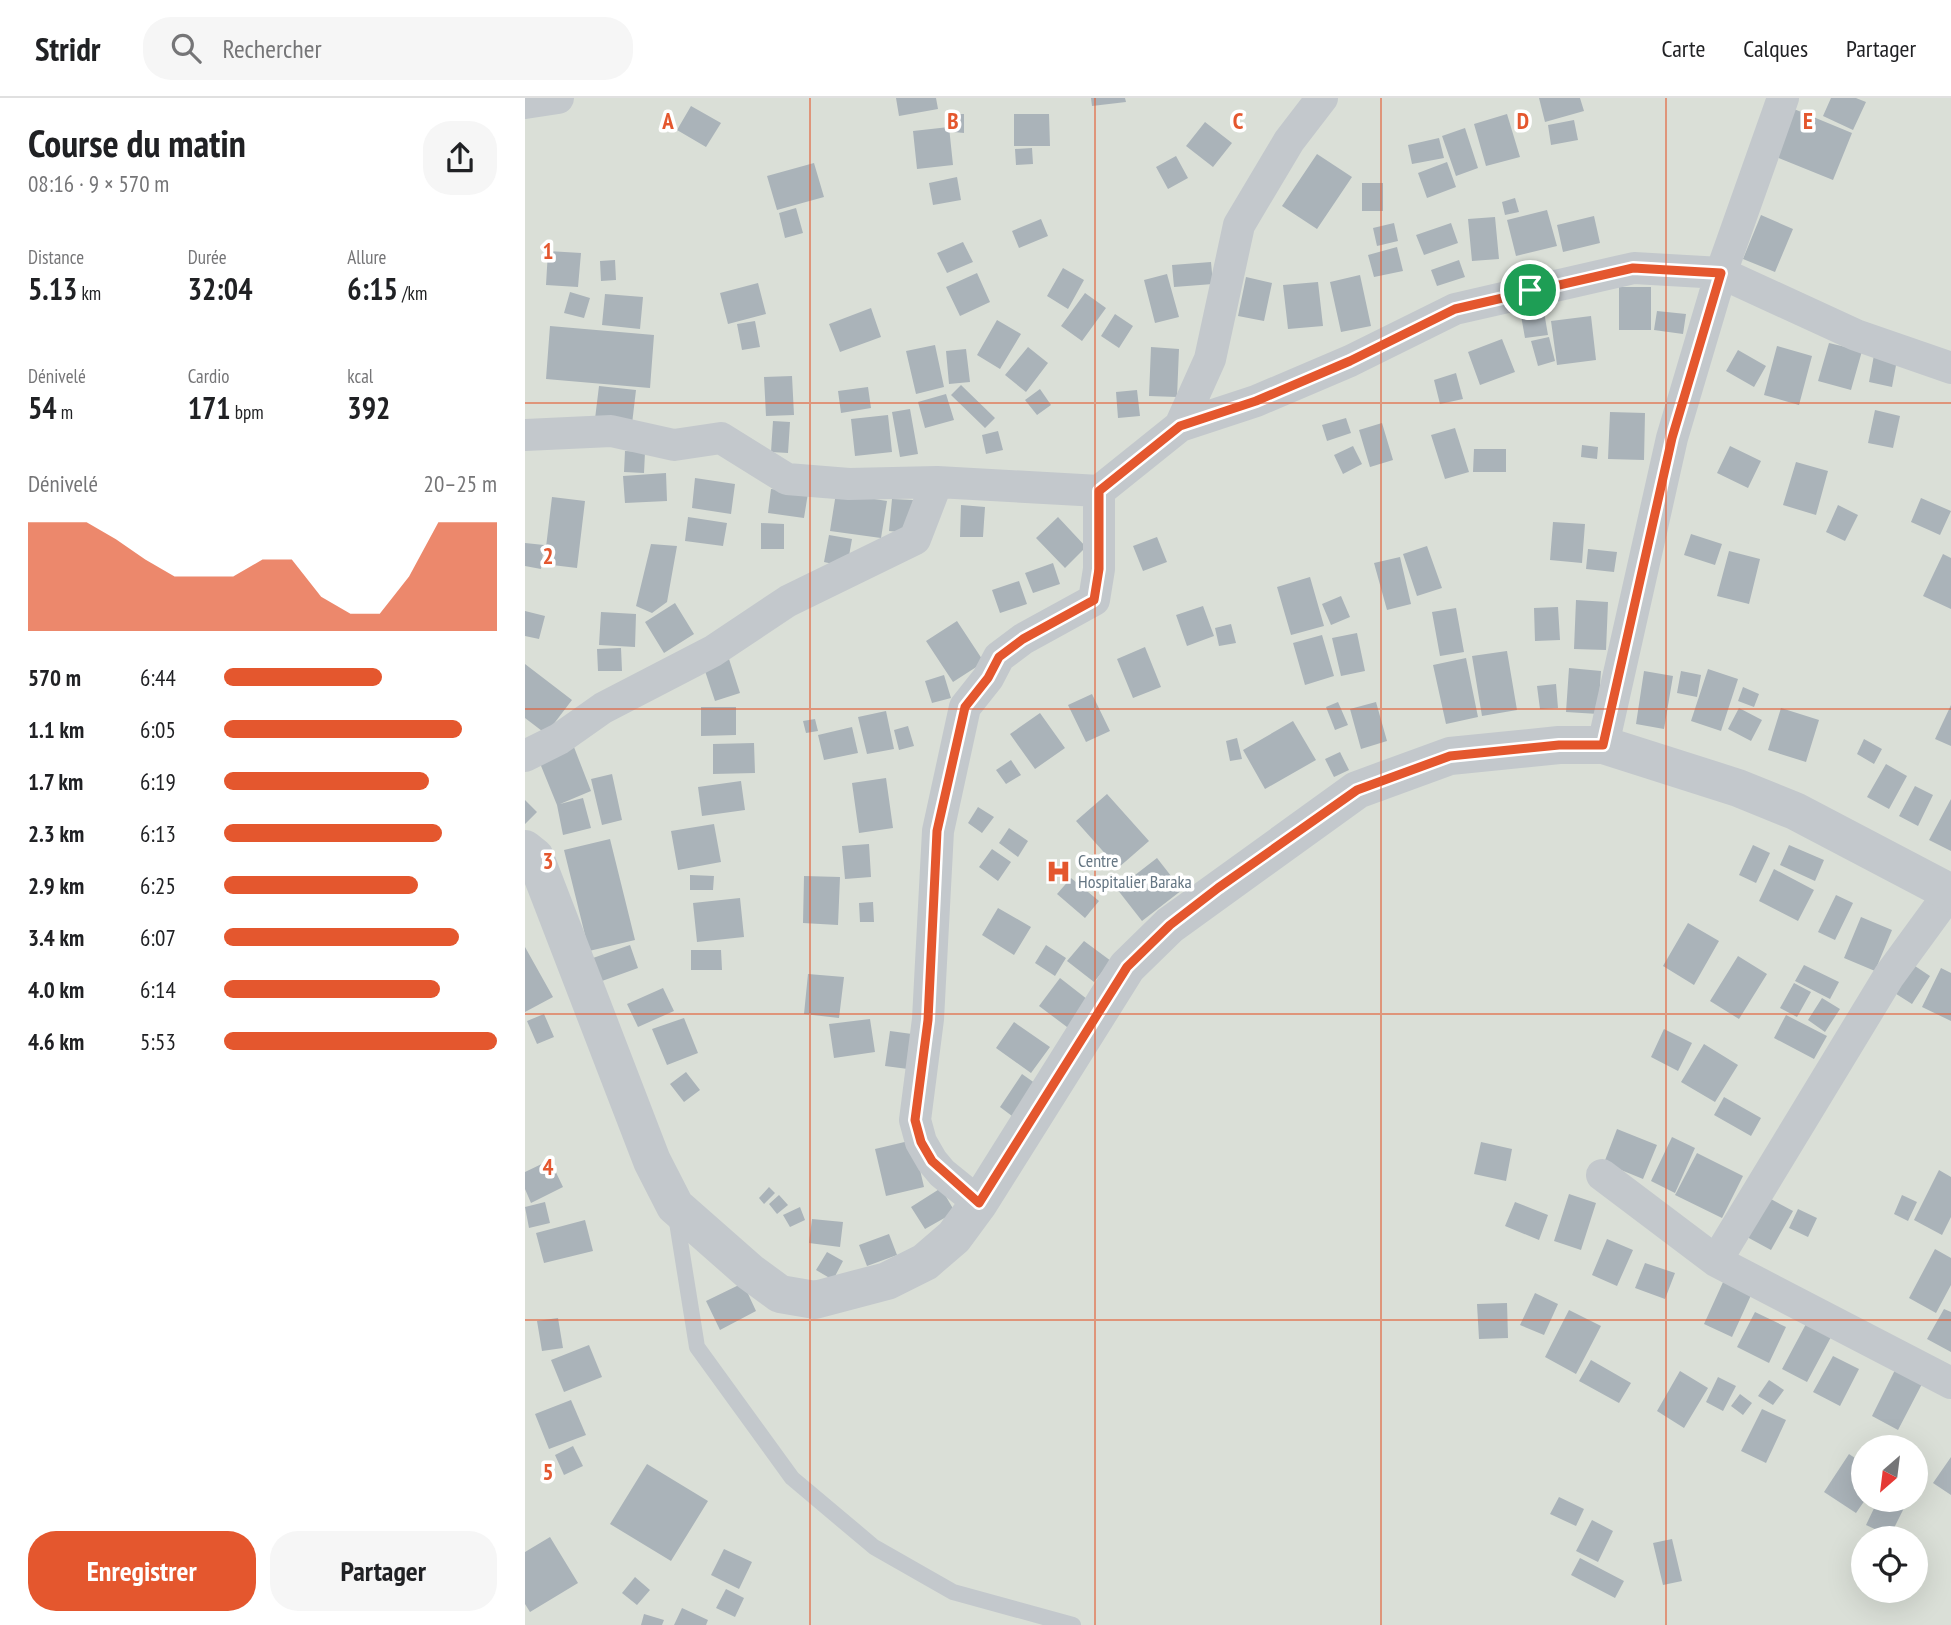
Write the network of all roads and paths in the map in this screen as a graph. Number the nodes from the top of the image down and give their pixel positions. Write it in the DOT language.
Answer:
graph roads {
  1 [pos="558,98"];
  2 [pos="1322,98"];
  3 [pos="1783,98"];
  4 [pos="525,103"];
  5 [pos="1721,273"];
  6 [pos="1951,368"];
  7 [pos="1180,426"];
  8 [pos="525,435"];
  9 [pos="937,482"];
  10 [pos="1099,491"];
  11 [pos="1603,745"];
  12 [pos="525,756"];
  13 [pos="525,849"];
  14 [pos="1951,892"];
  15 [pos="1602,1175"];
  16 [pos="979,1203"];
  17 [pos="675,1206"];
  18 [pos="1716,1261"];
  19 [pos="1951,1383"];
  20 [pos="1073,1625"];
  1 -- 4 [label="street"];
  2 -- 7 [label="street"];
  3 -- 5 [label="street"];
  5 -- 6 [label="street"];
  5 -- 7 [label="street"];
  5 -- 11 [label="street"];
  7 -- 10 [label="street"];
  8 -- 9 [label="street"];
  9 -- 10 [label="street"];
  9 -- 12 [label="street"];
  10 -- 16 [label="street"];
  11 -- 14 [label="street"];
  11 -- 16 [label="street"];
  13 -- 17 [label="street"];
  14 -- 18 [label="street"];
  15 -- 18 [label="street"];
  16 -- 17 [label="street"];
  17 -- 20 [label="lane"];
  18 -- 19 [label="street"];
}
